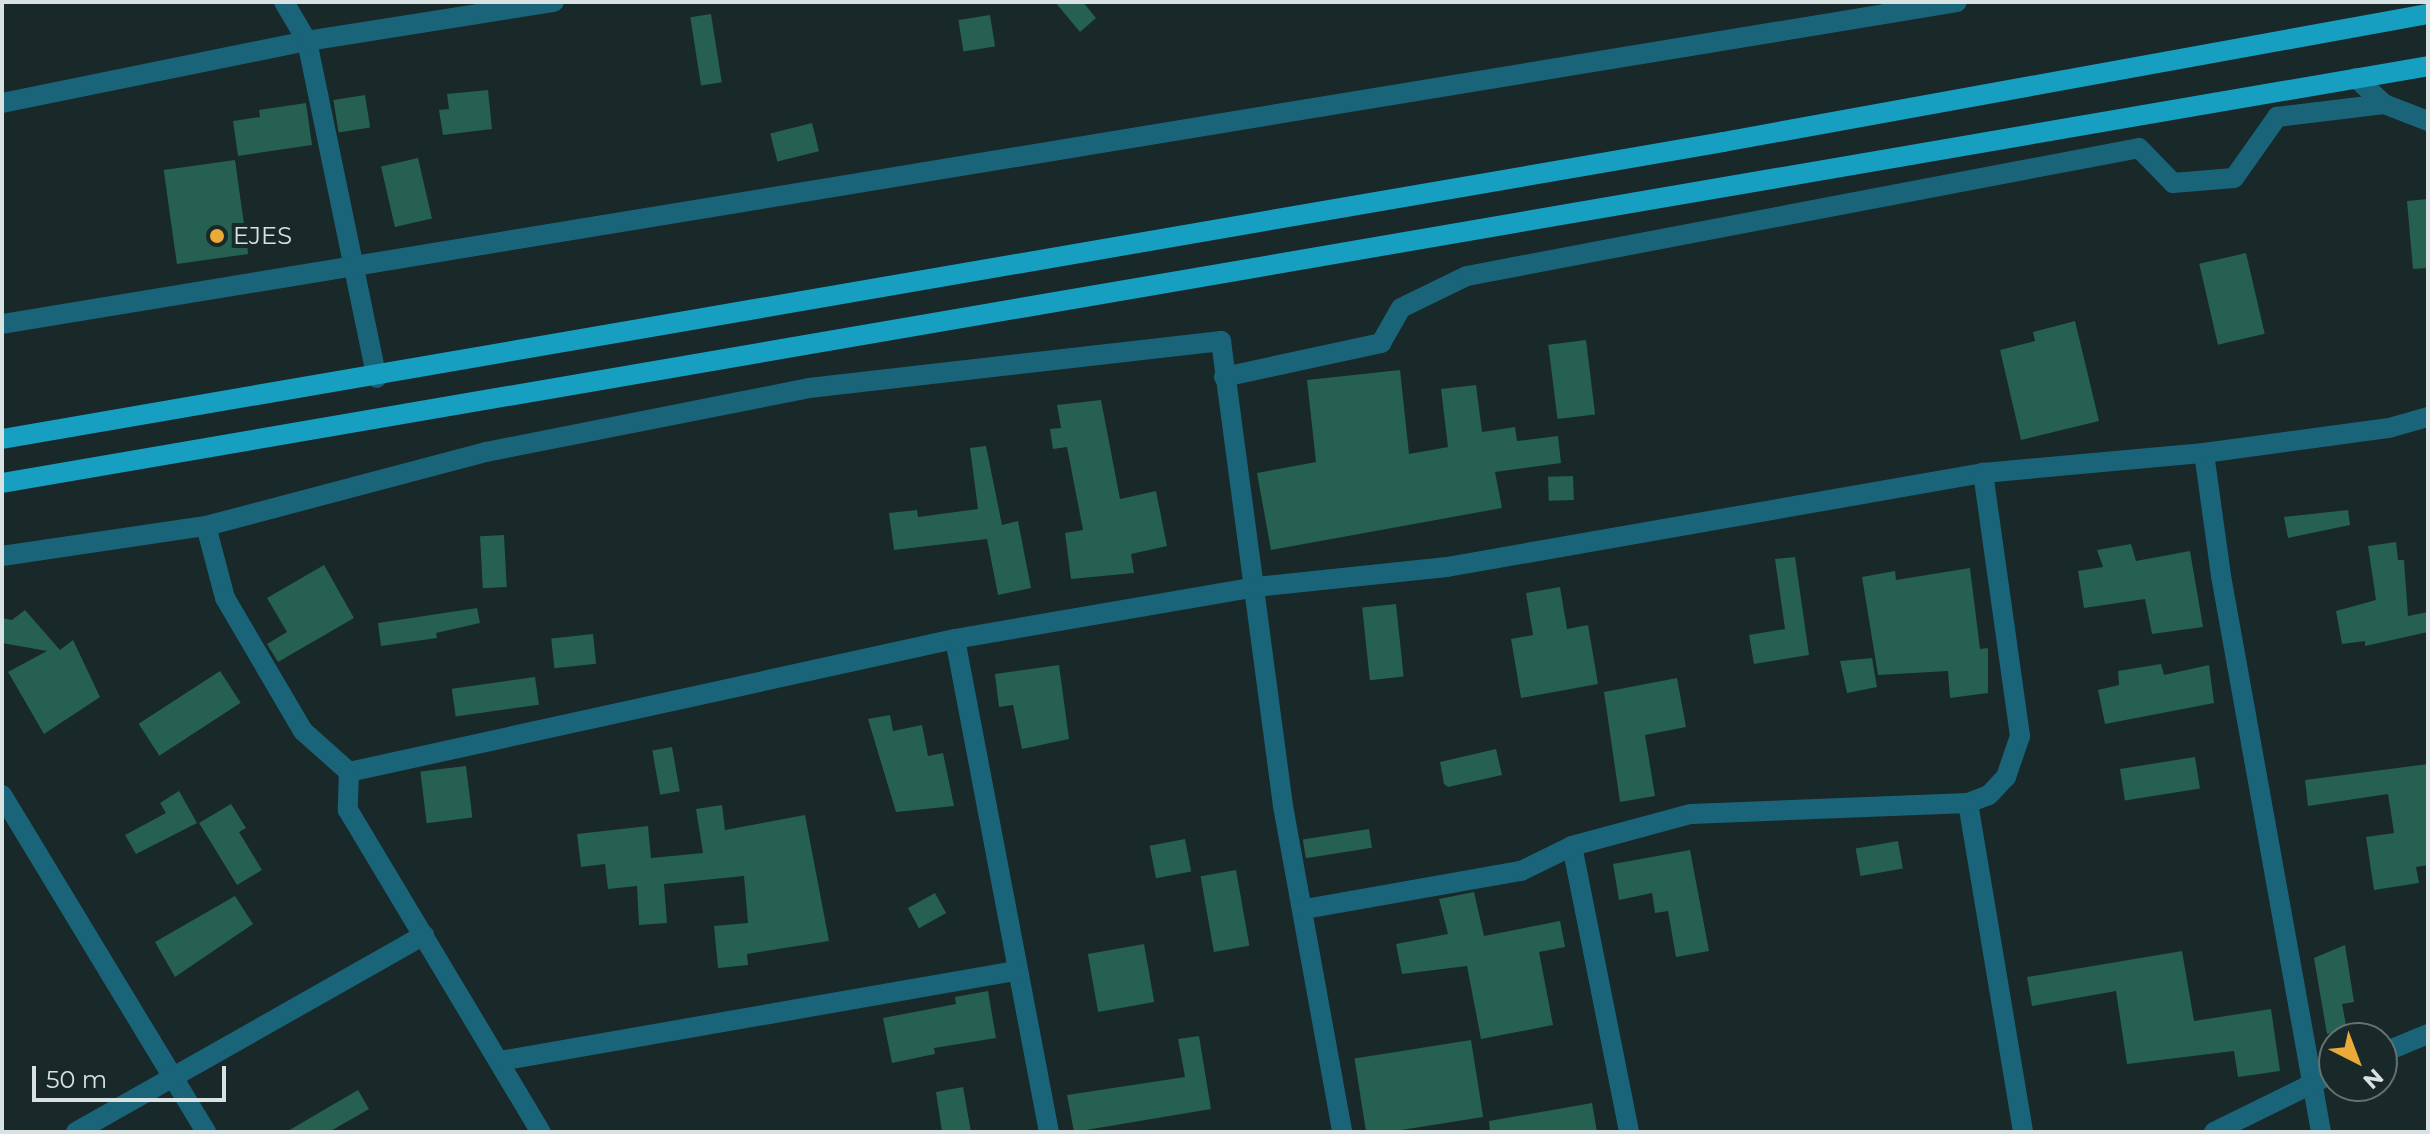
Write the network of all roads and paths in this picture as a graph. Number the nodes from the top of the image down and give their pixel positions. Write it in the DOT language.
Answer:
graph roads {
  1 [pos="284,2"];
  2 [pos="554,2"];
  3 [pos="1957,2"];
  4 [pos="475,9"];
  5 [pos="2428,14"];
  6 [pos="307,41"];
  7 [pos="2428,66"];
  8 [pos="2356,78"];
  9 [pos="2,103"];
  10 [pos="2384,104"];
  11 [pos="2428,121"];
  12 [pos="353,265"];
  13 [pos="2,324"];
  14 [pos="1224,377"];
  15 [pos="377,378"];
  16 [pos="2428,417"];
  17 [pos="2,439"];
  18 [pos="2204,453"];
  19 [pos="1983,473"];
  20 [pos="2,483"];
  21 [pos="206,526"];
  22 [pos="2,556"];
  23 [pos="1256,587"];
  24 [pos="955,639"];
  25 [pos="349,772"];
  26 [pos="2,795"];
  27 [pos="1968,803"];
  28 [pos="1572,846"];
  29 [pos="1305,909"];
  30 [pos="424,935"];
  31 [pos="1015,971"];
  32 [pos="2428,1034"];
  33 [pos="2398,1046"];
  34 [pos="500,1061"];
  35 [pos="171,1075"];
  36 [pos="2318,1080"];
  37 [pos="2313,1082"];
  38 [pos="76,1132"];
  39 [pos="206,1132"];
  40 [pos="541,1132"];
  41 [pos="1049,1132"];
  42 [pos="1342,1132"];
  43 [pos="1629,1132"];
  44 [pos="2023,1132"];
  45 [pos="2214,1132"];
  46 [pos="2321,1132"];
  1 -- 6 [label="street"];
  2 -- 4 [label="street"];
  3 -- 12 [label="street"];
  4 -- 6 [label="street"];
  5 -- 15 [label="main road"];
  6 -- 9 [label="street"];
  6 -- 12 [label="street"];
  7 -- 8 [label="main road"];
  8 -- 10 [label="street"];
  8 -- 20 [label="main road"];
  10 -- 11 [label="street"];
  10 -- 14 [label="street"];
  12 -- 13 [label="street"];
  12 -- 15 [label="street"];
  14 -- 21 [label="street"];
  14 -- 23 [label="street"];
  15 -- 17 [label="main road"];
  16 -- 18 [label="street"];
  18 -- 19 [label="street"];
  18 -- 37 [label="street"];
  19 -- 23 [label="street"];
  19 -- 27 [label="street"];
  21 -- 22 [label="street"];
  21 -- 25 [label="street"];
  23 -- 24 [label="street"];
  23 -- 29 [label="street"];
  24 -- 25 [label="street"];
  24 -- 31 [label="street"];
  25 -- 30 [label="street"];
  26 -- 35 [label="street"];
  27 -- 28 [label="street"];
  27 -- 44 [label="street"];
  28 -- 29 [label="street"];
  28 -- 43 [label="street"];
  29 -- 42 [label="street"];
  30 -- 34 [label="street"];
  30 -- 35 [label="street"];
  31 -- 34 [label="street"];
  31 -- 41 [label="street"];
  32 -- 33 [label="street"];
  34 -- 40 [label="street"];
  35 -- 38 [label="street"];
  35 -- 39 [label="street"];
  36 -- 37 [label="street"];
  37 -- 45 [label="street"];
  37 -- 46 [label="street"];
}
